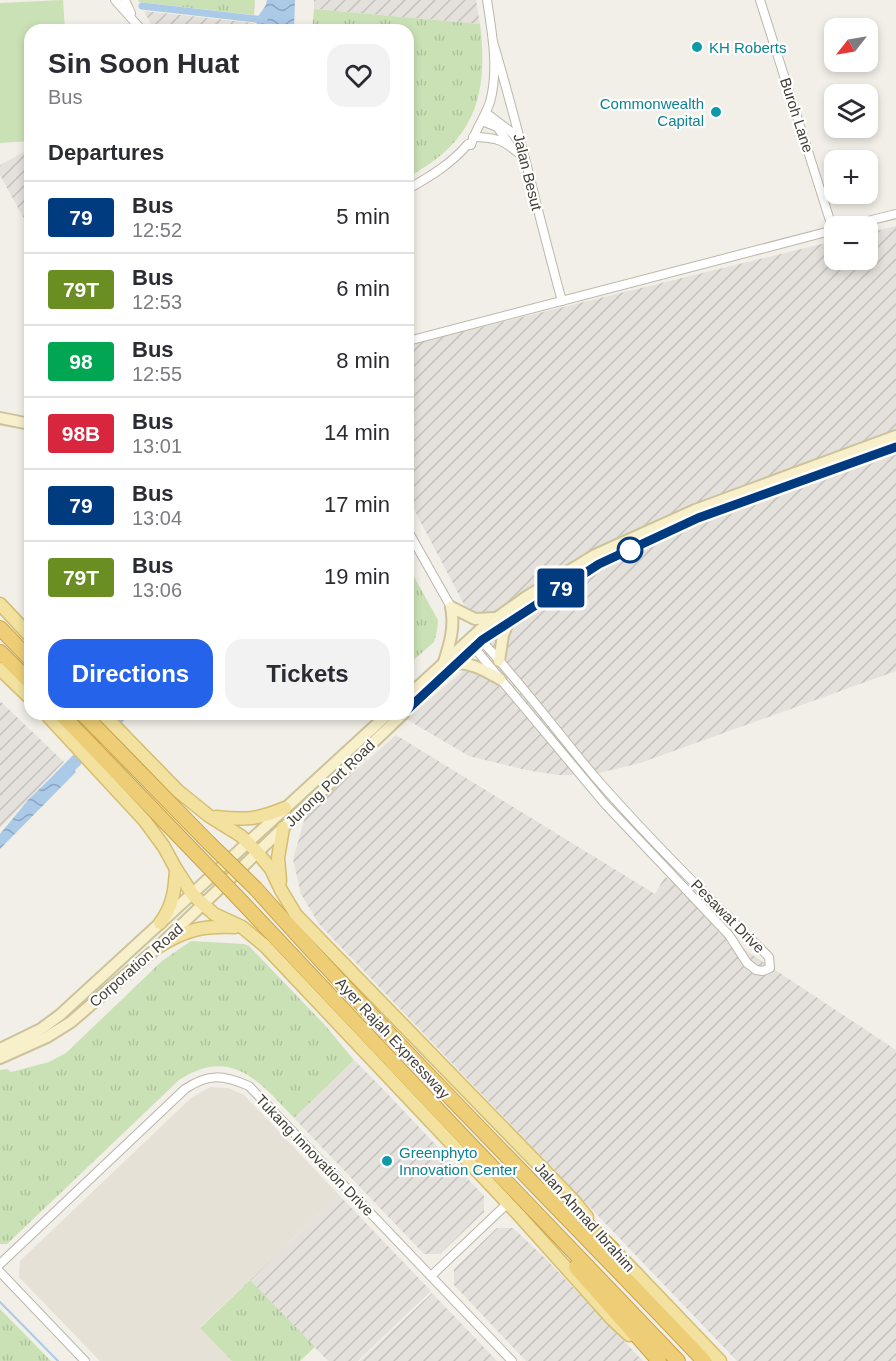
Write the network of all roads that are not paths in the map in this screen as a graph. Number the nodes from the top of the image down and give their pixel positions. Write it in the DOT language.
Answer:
graph roads {
  1 [pos="115,0"];
  2 [pos="487,0"];
  3 [pos="760,0"];
  4 [pos="126,2"];
  5 [pos="136,24"];
  6 [pos="137,24"];
  7 [pos="493,42"];
  8 [pos="484,117"];
  9 [pos="473,137"];
  10 [pos="520,141"];
  11 [pos="510,146"];
  12 [pos="524,158"];
  13 [pos="414,185"];
  14 [pos="896,214"];
  15 [pos="829,216"];
  16 [pos="878,218"];
  17 [pos="824,233"];
  18 [pos="562,301"];
  19 [pos="414,339"];
  20 [pos="0,418"];
  21 [pos="24,423"];
  22 [pos="896,436"];
  23 [pos="896,447"];
  24 [pos="414,541"];
  25 [pos="0,604"];
  26 [pos="455,613"];
  27 [pos="496,618"];
  28 [pos="508,622"];
  29 [pos="0,628"];
  30 [pos="24,630"];
  31 [pos="474,640"];
  32 [pos="0,652"];
  33 [pos="24,653"];
  34 [pos="499,661"];
  35 [pos="444,662"];
  36 [pos="456,663"];
  37 [pos="0,669"];
  38 [pos="24,676"];
  39 [pos="500,679"];
  40 [pos="414,690"];
  41 [pos="24,692"];
  42 [pos="414,703"];
  43 [pos="53,720"];
  44 [pos="65,720"];
  45 [pos="88,720"];
  46 [pos="107,720"];
  47 [pos="381,720"];
  48 [pos="397,720"];
  49 [pos="118,740"];
  50 [pos="80,742"];
  51 [pos="97,760"];
  52 [pos="285,808"];
  53 [pos="209,816"];
  54 [pos="283,828"];
  55 [pos="253,847"];
  56 [pos="176,869"];
  57 [pos="281,891"];
  58 [pos="193,895"];
  59 [pos="203,905"];
  60 [pos="160,923"];
  61 [pos="242,927"];
  62 [pos="158,947"];
  63 [pos="0,1049"];
  64 [pos="0,1058"];
  65 [pos="500,1148"];
  66 [pos="496,1171"];
  67 [pos="508,1203"];
  68 [pos="14,1252"];
  69 [pos="0,1253"];
  70 [pos="616,1253"];
  71 [pos="0,1264"];
  72 [pos="0,1272"];
  73 [pos="431,1275"];
  74 [pos="85,1361"];
  75 [pos="512,1361"];
  76 [pos="658,1361"];
  77 [pos="678,1361"];
  78 [pos="704,1361"];
  79 [pos="720,1361"];
  1 -- 5 [label="street"];
  2 -- 7 [label="street, Jalan Besut"];
  3 -- 15 [label="street, Buroh Lane"];
  4 -- 6 [label="street"];
  7 -- 8 [label="street, Jalan Besut"];
  7 -- 10 [label="street, Jalan Besut"];
  8 -- 9 [label="street, Jalan Besut"];
  8 -- 10 [label="street"];
  8 -- 11 [label="street"];
  9 -- 11 [label="street"];
  9 -- 13 [label="street, Jalan Besut"];
  10 -- 12 [label="street, Jalan Besut"];
  11 -- 12 [label="street"];
  12 -- 18 [label="street, Jalan Besut"];
  14 -- 16 [label="street"];
  17 -- 18 [label="street"];
  18 -- 19 [label="street"];
  20 -- 21 [label="main road"];
  22 -- 27 [label="main road"];
  23 -- 28 [label="main road"];
  24 -- 26 [label="street"];
  25 -- 30 [label="main road"];
  26 -- 27 [label="main road"];
  26 -- 31 [label="main road"];
  26 -- 35 [label="main road"];
  27 -- 31 [label="main road"];
  28 -- 31 [label="main road"];
  28 -- 34 [label="main road"];
  29 -- 33 [label="highway"];
  31 -- 34 [label="street, Pesawat Drive"];
  31 -- 35 [label="main road"];
  31 -- 36 [label="main road"];
  31 -- 39 [label="street, Pesawat Drive"];
  32 -- 38 [label="highway"];
  34 -- 39 [label="street, Pesawat Drive"];
  35 -- 40 [label="main road"];
  36 -- 39 [label="main road"];
  36 -- 42 [label="main road"];
  37 -- 41 [label="main road"];
  43 -- 50 [label="main road"];
  44 -- 50 [label="highway, Ayer Rajah Expressway"];
  45 -- 49 [label="highway, Ayer Rajah Expressway"];
  46 -- 49 [label="main road, Jalan Ahmad Ibrahim"];
  47 -- 52 [label="main road, Jurong Port Road"];
  48 -- 54 [label="main road, Jurong Port Road"];
  49 -- 53 [label="main road, Jalan Ahmad Ibrahim"];
  49 -- 65 [label="highway, Ayer Rajah Expressway, bridge"];
  50 -- 51 [label="highway, Ayer Rajah Expressway"];
  51 -- 56 [label="main road"];
  51 -- 66 [label="highway, Ayer Rajah Expressway, bridge"];
  52 -- 53 [label="main road"];
  52 -- 55 [label="main road, Jurong Port Road"];
  53 -- 55 [label="main road, Jalan Ahmad Ibrahim"];
  54 -- 55 [label="main road, Jurong Port Road"];
  54 -- 57 [label="main road"];
  55 -- 57 [label="main road, Jalan Ahmad Ibrahim"];
  55 -- 58 [label="main road, Corporation Road"];
  55 -- 59 [label="main road, Corporation Road"];
  56 -- 58 [label="main road"];
  56 -- 60 [label="main road"];
  57 -- 70 [label="main road, Jalan Ahmad Ibrahim"];
  58 -- 59 [label="main road"];
  58 -- 60 [label="main road, Corporation Road"];
  59 -- 61 [label="main road"];
  59 -- 62 [label="main road, Corporation Road"];
  60 -- 63 [label="main road, Corporation Road"];
  61 -- 62 [label="main road"];
  61 -- 67 [label="main road"];
  62 -- 64 [label="main road, Corporation Road"];
  65 -- 70 [label="highway"];
  65 -- 78 [label="highway, Ayer Rajah Expressway"];
  66 -- 76 [label="highway"];
  66 -- 77 [label="highway, Ayer Rajah Expressway"];
  67 -- 73 [label="street"];
  67 -- 76 [label="main road"];
  68 -- 69 [label="street"];
  68 -- 71 [label="street, Tukang Innovation Drive"];
  68 -- 73 [label="street, Tukang Innovation Drive"];
  70 -- 79 [label="main road, Jalan Ahmad Ibrahim"];
  72 -- 74 [label="street"];
  73 -- 75 [label="street, Tukang Innovation Drive"];
}
